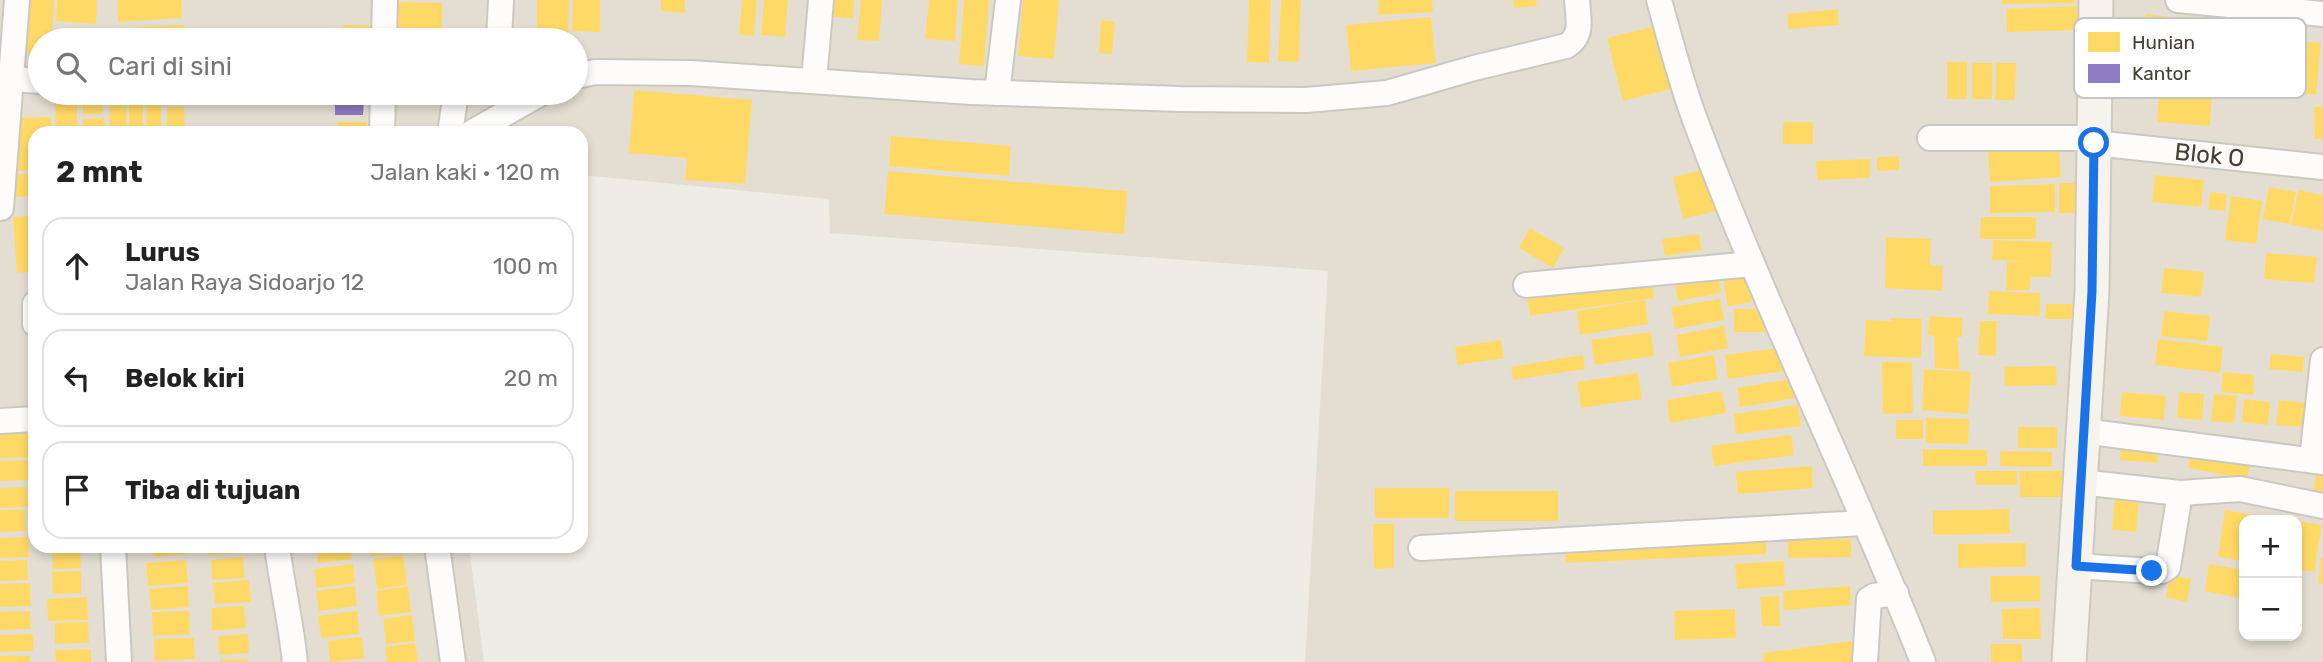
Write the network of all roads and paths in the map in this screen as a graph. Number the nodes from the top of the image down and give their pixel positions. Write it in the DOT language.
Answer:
graph roads {
  1 [pos="17,0"];
  2 [pos="385,0"];
  3 [pos="501,0"];
  4 [pos="821,0"];
  5 [pos="1008,0"];
  6 [pos="1577,0"];
  7 [pos="1659,0"];
  8 [pos="2095,0"];
  9 [pos="2178,0"];
  10 [pos="2323,13"];
  11 [pos="2095,18"];
  12 [pos="384,28"];
  13 [pos="500,28"];
  14 [pos="588,74"];
  15 [pos="5,79"];
  16 [pos="28,80"];
  17 [pos="814,81"];
  18 [pos="997,93"];
  19 [pos="2094,98"];
  20 [pos="383,105"];
  21 [pos="454,105"];
  22 [pos="520,105"];
  23 [pos="382,126"];
  24 [pos="451,126"];
  25 [pos="483,126"];
  26 [pos="1930,138"];
  27 [pos="2094,141"];
  28 [pos="2323,167"];
  29 [pos="1,208"];
  30 [pos="1752,264"];
  31 [pos="1526,285"];
  32 [pos="2323,360"];
  33 [pos="28,419"];
  34 [pos="0,421"];
  35 [pos="2083,431"];
  36 [pos="2318,461"];
  37 [pos="2080,482"];
  38 [pos="2180,493"];
  39 [pos="2323,506"];
  40 [pos="1864,523"];
  41 [pos="1421,548"];
  42 [pos="113,553"];
  43 [pos="278,553"];
  44 [pos="439,553"];
  45 [pos="2076,566"];
  46 [pos="282,586"];
  47 [pos="1896,593"];
  48 [pos="119,662"];
  49 [pos="279,662"];
  50 [pos="295,662"];
  51 [pos="453,662"];
  52 [pos="1866,662"];
  53 [pos="1923,662"];
  54 [pos="2069,662"];
  1 -- 15 [label="street"];
  2 -- 12 [label="street"];
  3 -- 13 [label="street"];
  4 -- 17 [label="street"];
  5 -- 18 [label="street"];
  6 -- 18 [label="street"];
  7 -- 30 [label="street"];
  8 -- 11 [label="main road"];
  9 -- 10 [label="street"];
  14 -- 17 [label="street"];
  15 -- 16 [label="street"];
  15 -- 29 [label="street"];
  17 -- 18 [label="street"];
  19 -- 27 [label="main road"];
  20 -- 23 [label="street"];
  21 -- 24 [label="street"];
  22 -- 25 [label="street"];
  26 -- 27 [label="street, Blok O"];
  27 -- 28 [label="street, Blok O"];
  27 -- 35 [label="main road"];
  30 -- 31 [label="street"];
  30 -- 40 [label="street"];
  32 -- 36 [label="street"];
  33 -- 34 [label="street"];
  35 -- 36 [label="street"];
  35 -- 37 [label="main road"];
  37 -- 38 [label="street"];
  37 -- 45 [label="main road"];
  38 -- 39 [label="street"];
  38 -- 45 [label="street"];
  40 -- 41 [label="street"];
  40 -- 47 [label="street"];
  42 -- 48 [label="street"];
  43 -- 46 [label="street"];
  44 -- 51 [label="street"];
  45 -- 54 [label="main road"];
  46 -- 49 [label="street"];
  46 -- 50 [label="street"];
  47 -- 52 [label="street"];
  47 -- 53 [label="street"];
}
